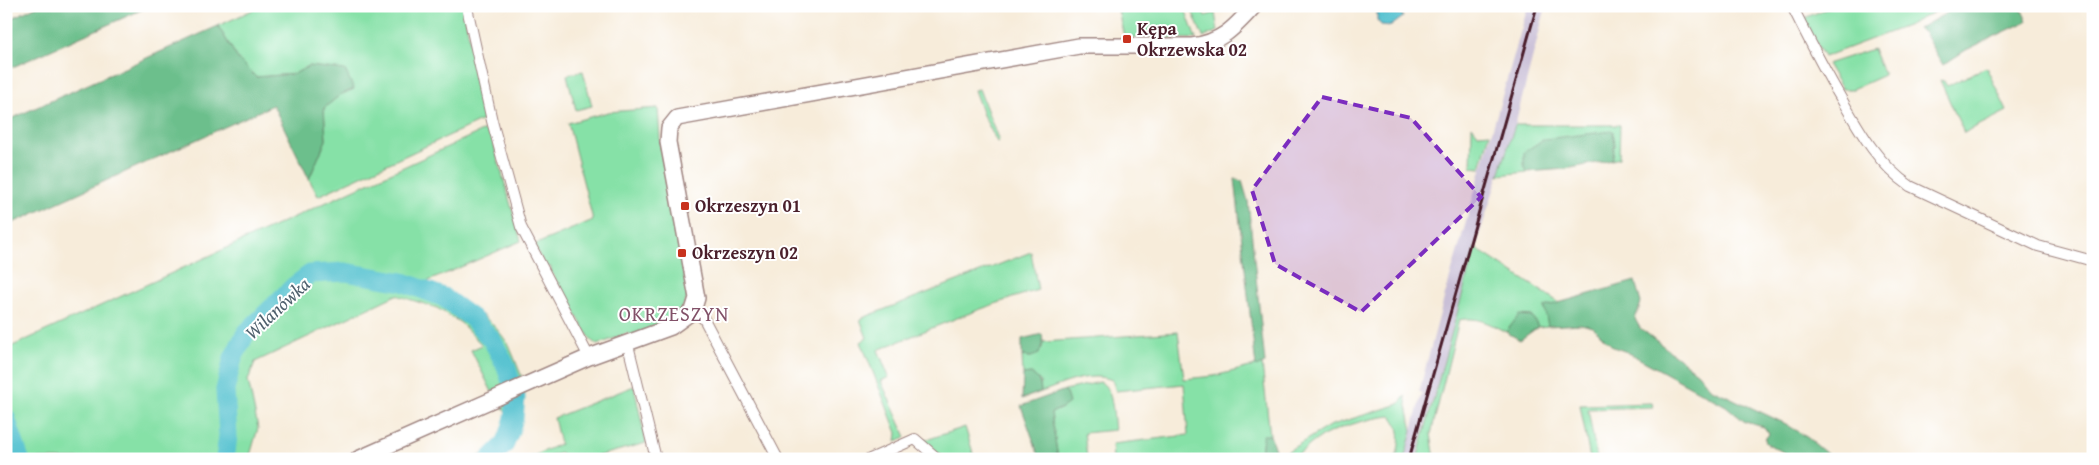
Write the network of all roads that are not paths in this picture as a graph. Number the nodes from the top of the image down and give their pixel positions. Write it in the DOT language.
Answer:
graph roads {
  1 [pos="1254,6"];
  2 [pos="1792,6"];
  3 [pos="468,12"];
  4 [pos="2093,262"];
  5 [pos="693,311"];
  6 [pos="628,344"];
  7 [pos="589,357"];
  8 [pos="358,459"];
  9 [pos="656,459"];
  10 [pos="778,459"];
  11 [pos="870,459"];
  12 [pos="938,459"];
  1 -- 5 [label="street"];
  2 -- 4 [label="street"];
  3 -- 7 [label="street"];
  5 -- 6 [label="street"];
  5 -- 10 [label="street"];
  6 -- 7 [label="street"];
  6 -- 9 [label="street"];
  7 -- 8 [label="street"];
  11 -- 12 [label="street"];
}
